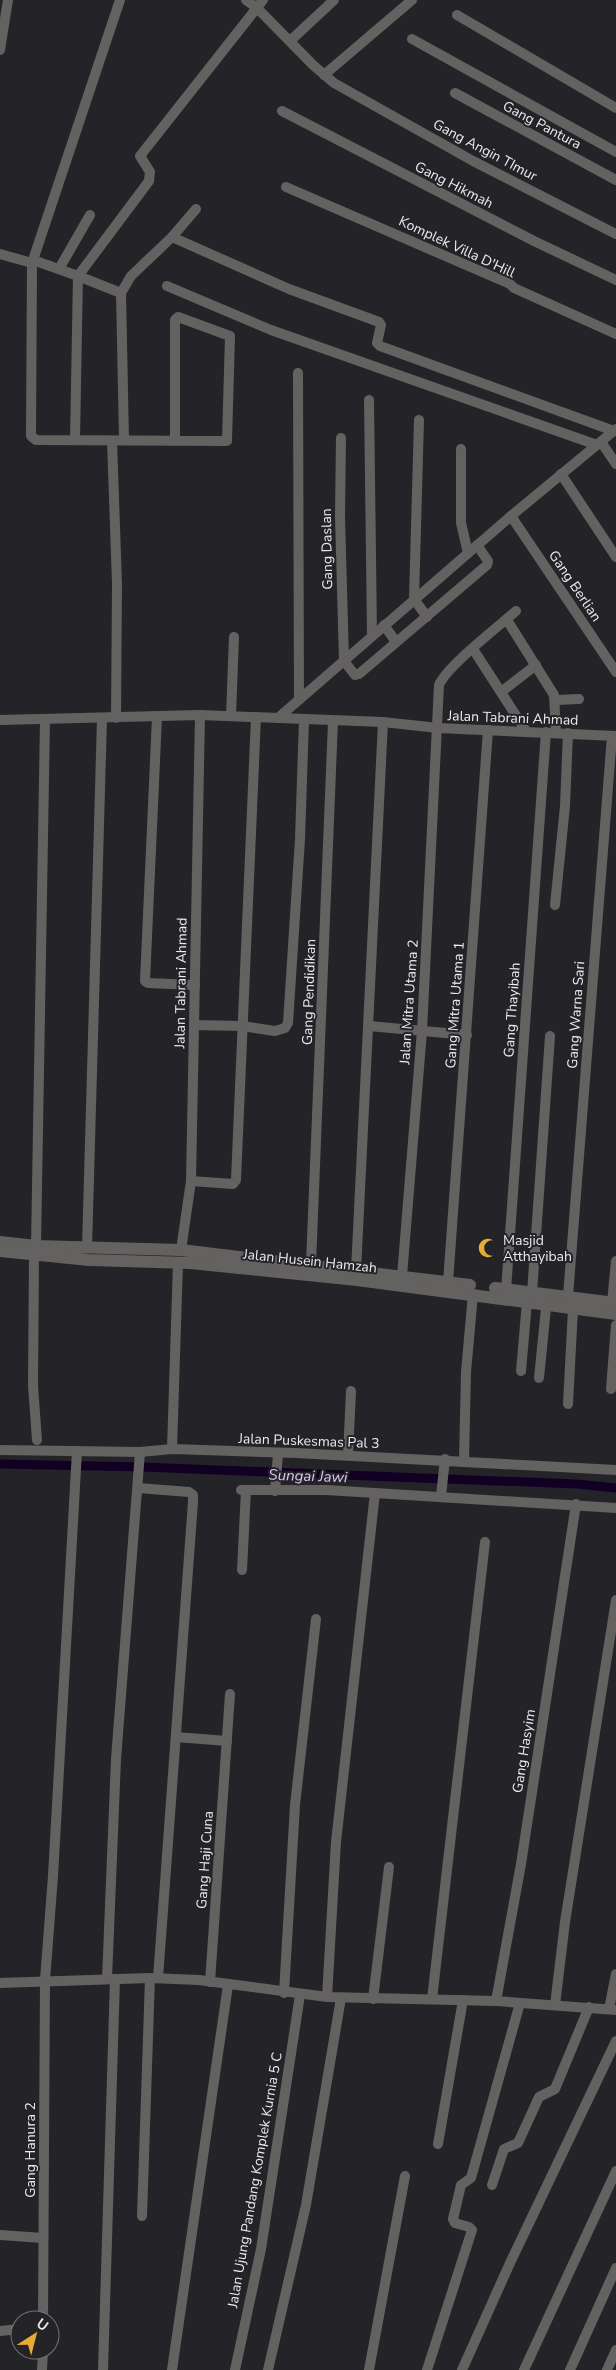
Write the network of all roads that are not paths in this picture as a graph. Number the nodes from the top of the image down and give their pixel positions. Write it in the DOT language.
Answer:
graph roads {
  1 [pos="8,0"];
  2 [pos="120,0"];
  3 [pos="246,0"];
  4 [pos="334,0"];
  5 [pos="412,0"];
  6 [pos="260,4"];
  7 [pos="457,15"];
  8 [pos="412,38"];
  9 [pos="290,41"];
  10 [pos="0,50"];
  11 [pos="324,74"];
  12 [pos="455,93"];
  13 [pos="616,108"];
  14 [pos="282,111"];
  15 [pos="616,152"];
  16 [pos="616,180"];
  17 [pos="286,186"];
  18 [pos="196,210"];
  19 [pos="90,215"];
  20 [pos="616,234"];
  21 [pos="172,237"];
  22 [pos="0,254"];
  23 [pos="32,262"];
  24 [pos="59,269"];
  25 [pos="78,276"];
  26 [pos="616,280"];
  27 [pos="167,286"];
  28 [pos="121,293"];
  29 [pos="616,334"];
  30 [pos="298,373"];
  31 [pos="369,400"];
  32 [pos="419,420"];
  33 [pos="615,430"];
  34 [pos="341,438"];
  35 [pos="75,440"];
  36 [pos="124,440"];
  37 [pos="175,440"];
  38 [pos="112,441"];
  39 [pos="599,443"];
  40 [pos="461,449"];
  41 [pos="616,464"];
  42 [pos="561,474"];
  43 [pos="511,516"];
  44 [pos="477,545"];
  45 [pos="468,553"];
  46 [pos="616,557"];
  47 [pos="414,599"];
  48 [pos="516,611"];
  49 [pos="426,616"];
  50 [pos="507,620"];
  51 [pos="384,625"];
  52 [pos="372,636"];
  53 [pos="234,637"];
  54 [pos="396,642"];
  55 [pos="473,649"];
  56 [pos="344,661"];
  57 [pos="536,665"];
  58 [pos="616,672"];
  59 [pos="501,692"];
  60 [pos="579,699"];
  61 [pos="299,700"];
  62 [pos="556,700"];
  63 [pos="200,715"];
  64 [pos="157,716"];
  65 [pos="231,716"];
  66 [pos="256,717"];
  67 [pos="116,718"];
  68 [pos="278,718"];
  69 [pos="102,719"];
  70 [pos="0,720"];
  71 [pos="45,720"];
  72 [pos="304,720"];
  73 [pos="333,721"];
  74 [pos="383,722"];
  75 [pos="438,728"];
  76 [pos="488,730"];
  77 [pos="526,731"];
  78 [pos="551,732"];
  79 [pos="568,733"];
  80 [pos="614,736"];
  81 [pos="556,905"];
  82 [pos="195,985"];
  83 [pos="194,1025"];
  84 [pos="242,1026"];
  85 [pos="369,1026"];
  86 [pos="422,1030"];
  87 [pos="466,1035"];
  88 [pos="550,1036"];
  89 [pos="191,1182"];
  90 [pos="0,1242"];
  91 [pos="87,1248"];
  92 [pos="181,1250"];
  93 [pos="0,1251"];
  94 [pos="35,1251"];
  95 [pos="616,1261"];
  96 [pos="178,1263"];
  97 [pos="311,1264"];
  98 [pos="356,1271"];
  99 [pos="336,1274"];
  100 [pos="402,1276"];
  101 [pos="448,1282"];
  102 [pos="506,1290"];
  103 [pos="473,1294"];
  104 [pos="568,1296"];
  105 [pos="529,1297"];
  106 [pos="547,1300"];
  107 [pos="615,1307"];
  108 [pos="573,1309"];
  109 [pos="616,1325"];
  110 [pos="521,1371"];
  111 [pos="538,1378"];
  112 [pos="612,1389"];
  113 [pos="351,1391"];
  114 [pos="568,1404"];
  115 [pos="36,1440"];
  116 [pos="172,1449"];
  117 [pos="0,1450"];
  118 [pos="278,1454"];
  119 [pos="77,1455"];
  120 [pos="140,1455"];
  121 [pos="348,1456"];
  122 [pos="464,1460"];
  123 [pos="445,1463"];
  124 [pos="616,1470"];
  125 [pos="138,1485"];
  126 [pos="276,1487"];
  127 [pos="442,1492"];
  128 [pos="375,1493"];
  129 [pos="576,1504"];
  130 [pos="616,1508"];
  131 [pos="485,1542"];
  132 [pos="242,1570"];
  133 [pos="616,1600"];
  134 [pos="316,1619"];
  135 [pos="230,1694"];
  136 [pos="176,1737"];
  137 [pos="227,1740"];
  138 [pos="389,1866"];
  139 [pos="616,1974"];
  140 [pos="154,1978"];
  141 [pos="111,1979"];
  142 [pos="45,1980"];
  143 [pos="210,1982"];
  144 [pos="0,1983"];
  145 [pos="228,1984"];
  146 [pos="284,1993"];
  147 [pos="300,1995"];
  148 [pos="327,1997"];
  149 [pos="341,1998"];
  150 [pos="373,1999"];
  151 [pos="432,1999"];
  152 [pos="463,2000"];
  153 [pos="496,2001"];
  154 [pos="520,2003"];
  155 [pos="555,2005"];
  156 [pos="589,2007"];
  157 [pos="613,2010"];
  158 [pos="616,2041"];
  159 [pos="438,2144"];
  160 [pos="616,2171"];
  161 [pos="405,2176"];
  162 [pos="492,2186"];
  163 [pos="142,2216"];
  164 [pos="0,2235"];
  165 [pos="43,2238"];
  166 [pos="616,2268"];
  167 [pos="43,2310"];
  168 [pos="616,2350"];
  169 [pos="103,2370"];
  170 [pos="172,2370"];
  171 [pos="235,2370"];
  172 [pos="268,2370"];
  173 [pos="369,2370"];
  174 [pos="427,2370"];
  175 [pos="462,2370"];
  176 [pos="524,2370"];
  177 [pos="570,2370"];
  178 [pos="607,2370"];
  1 -- 10 [label="street"];
  2 -- 23 [label="street"];
  3 -- 6 [label="street, Gang Angin TImur"];
  4 -- 9 [label="street"];
  5 -- 11 [label="street"];
  6 -- 9 [label="street, Gang Angin TImur"];
  6 -- 25 [label="street"];
  7 -- 13 [label="street"];
  8 -- 15 [label="street"];
  9 -- 11 [label="street, Gang Angin TImur"];
  11 -- 20 [label="street, Gang Angin TImur"];
  12 -- 16 [label="street, Gang Pantura"];
  14 -- 26 [label="street, Gang Hikmah"];
  17 -- 29 [label="street, Komplek Villa D'Hill"];
  18 -- 21 [label="street"];
  19 -- 24 [label="street"];
  21 -- 28 [label="street"];
  21 -- 33 [label="street"];
  22 -- 23 [label="street"];
  23 -- 24 [label="street"];
  23 -- 35 [label="street"];
  24 -- 25 [label="street"];
  25 -- 28 [label="street"];
  25 -- 35 [label="street"];
  27 -- 39 [label="street"];
  28 -- 36 [label="street"];
  30 -- 61 [label="street"];
  31 -- 52 [label="street"];
  32 -- 47 [label="street"];
  33 -- 39 [label="street"];
  34 -- 56 [label="street, Gang Daslan"];
  35 -- 38 [label="street"];
  36 -- 37 [label="street"];
  36 -- 38 [label="street"];
  37 -- 37 [label="street"];
  38 -- 67 [label="street"];
  39 -- 41 [label="street"];
  39 -- 42 [label="street"];
  40 -- 45 [label="street"];
  42 -- 43 [label="street"];
  42 -- 46 [label="street"];
  43 -- 44 [label="street"];
  43 -- 58 [label="street, Gang Berlian"];
  44 -- 45 [label="street"];
  44 -- 49 [label="street"];
  45 -- 47 [label="street"];
  47 -- 49 [label="street"];
  47 -- 51 [label="street"];
  48 -- 50 [label="street, Jalan Mitra Utama 2"];
  49 -- 54 [label="street"];
  50 -- 55 [label="street, Jalan Mitra Utama 2"];
  50 -- 57 [label="street"];
  51 -- 52 [label="street"];
  51 -- 54 [label="street"];
  52 -- 56 [label="street"];
  53 -- 65 [label="street"];
  54 -- 56 [label="street"];
  55 -- 59 [label="street"];
  55 -- 75 [label="street, Jalan Mitra Utama 2"];
  56 -- 61 [label="street"];
  57 -- 59 [label="street"];
  57 -- 62 [label="street"];
  59 -- 77 [label="street"];
  60 -- 62 [label="street"];
  61 -- 68 [label="street"];
  62 -- 78 [label="street, Gang Thayibah"];
  63 -- 64 [label="street, Jalan Tabrani Ahmad"];
  63 -- 65 [label="street, Jalan Tabrani Ahmad"];
  63 -- 82 [label="street, Jalan Tabrani Ahmad"];
  64 -- 67 [label="street, Jalan Tabrani Ahmad"];
  64 -- 82 [label="street"];
  65 -- 66 [label="street, Jalan Tabrani Ahmad"];
  66 -- 68 [label="street, Jalan Tabrani Ahmad"];
  66 -- 84 [label="street"];
  67 -- 69 [label="street, Jalan Tabrani Ahmad"];
  68 -- 72 [label="street, Jalan Tabrani Ahmad"];
  69 -- 71 [label="street, Jalan Tabrani Ahmad"];
  69 -- 91 [label="street"];
  70 -- 71 [label="street, Jalan Tabrani Ahmad"];
  71 -- 94 [label="street"];
  72 -- 73 [label="street, Jalan Tabrani Ahmad"];
  72 -- 84 [label="street"];
  73 -- 74 [label="street, Jalan Tabrani Ahmad"];
  73 -- 97 [label="street, Gang Pendidikan"];
  74 -- 75 [label="street, Jalan Tabrani Ahmad"];
  74 -- 85 [label="street"];
  75 -- 76 [label="street, Jalan Tabrani Ahmad"];
  75 -- 86 [label="street, Jalan Mitra Utama 2"];
  76 -- 77 [label="street, Jalan Tabrani Ahmad"];
  76 -- 87 [label="street, Gang Mitra Utama 1"];
  77 -- 78 [label="street, Jalan Tabrani Ahmad"];
  78 -- 79 [label="street, Jalan Tabrani Ahmad"];
  78 -- 102 [label="street, Gang Thayibah"];
  79 -- 80 [label="street, Jalan Tabrani Ahmad"];
  79 -- 81 [label="street"];
  80 -- 104 [label="street, Gang Warna Sari"];
  82 -- 83 [label="street, Jalan Tabrani Ahmad"];
  83 -- 84 [label="street"];
  83 -- 89 [label="street, Jalan Tabrani Ahmad"];
  84 -- 89 [label="street"];
  85 -- 86 [label="street"];
  85 -- 98 [label="street"];
  86 -- 87 [label="street"];
  86 -- 100 [label="street, Jalan Mitra Utama 2"];
  87 -- 101 [label="street, Gang Mitra Utama 1"];
  88 -- 105 [label="street"];
  89 -- 92 [label="street, Jalan Tabrani Ahmad"];
  90 -- 94 [label="street, Jalan Husein Hamzah"];
  91 -- 92 [label="street, Jalan Husein Hamzah"];
  91 -- 94 [label="street, Jalan Husein Hamzah"];
  92 -- 97 [label="street, Jalan Husein Hamzah"];
  93 -- 94 [label="street, Jalan Husein Hamzah"];
  94 -- 96 [label="street, Jalan Husein Hamzah"];
  94 -- 115 [label="street"];
  95 -- 107 [label="street"];
  96 -- 99 [label="street, Jalan Husein Hamzah"];
  96 -- 116 [label="street"];
  97 -- 99 [label="street, Jalan Husein Hamzah"];
  98 -- 99 [label="street, Jalan Husein Hamzah"];
  98 -- 100 [label="street, Jalan Husein Hamzah"];
  99 -- 103 [label="street, Jalan Husein Hamzah"];
  100 -- 101 [label="street, Jalan Husein Hamzah"];
  101 -- 102 [label="street, Jalan Husein Hamzah"];
  102 -- 105 [label="street, Jalan Husein Hamzah"];
  103 -- 105 [label="street, Jalan Husein Hamzah"];
  103 -- 122 [label="street"];
  104 -- 106 [label="street, Jalan Husein Hamzah"];
  104 -- 107 [label="street, Jalan Husein Hamzah"];
  105 -- 106 [label="street, Jalan Husein Hamzah"];
  105 -- 110 [label="street"];
  106 -- 108 [label="street, Jalan Husein Hamzah"];
  106 -- 111 [label="street"];
  107 -- 108 [label="street, Jalan Husein Hamzah"];
  108 -- 114 [label="street"];
  109 -- 112 [label="street"];
  113 -- 121 [label="street"];
  116 -- 118 [label="street, Jalan Puskesmas Pal 3"];
  116 -- 120 [label="street, Jalan Puskesmas Pal 3"];
  117 -- 119 [label="street, Jalan Puskesmas Pal 3"];
  118 -- 121 [label="street, Jalan Puskesmas Pal 3"];
  118 -- 126 [label="street"];
  119 -- 120 [label="street, Jalan Puskesmas Pal 3"];
  119 -- 142 [label="street, Gang Hanura 2"];
  120 -- 125 [label="street"];
  121 -- 123 [label="street, Jalan Puskesmas Pal 3"];
  122 -- 123 [label="street, Jalan Puskesmas Pal 3"];
  122 -- 124 [label="street, Jalan Puskesmas Pal 3"];
  123 -- 127 [label="street"];
  125 -- 136 [label="street"];
  125 -- 141 [label="street"];
  126 -- 128 [label="street"];
  126 -- 132 [label="street"];
  127 -- 128 [label="street"];
  127 -- 129 [label="street"];
  128 -- 148 [label="street"];
  129 -- 130 [label="street"];
  129 -- 153 [label="street, Gang Hasyim"];
  131 -- 151 [label="street"];
  133 -- 155 [label="street"];
  134 -- 146 [label="street"];
  135 -- 137 [label="street, Gang Haji Cuna"];
  136 -- 137 [label="street"];
  136 -- 140 [label="street"];
  137 -- 143 [label="street, Gang Haji Cuna"];
  138 -- 150 [label="street"];
  139 -- 157 [label="street"];
  140 -- 141 [label="street"];
  140 -- 143 [label="street"];
  140 -- 163 [label="street"];
  141 -- 142 [label="street"];
  141 -- 169 [label="street"];
  142 -- 144 [label="street"];
  142 -- 165 [label="street, Gang Hanura 2"];
  143 -- 145 [label="street"];
  145 -- 146 [label="street"];
  145 -- 170 [label="street"];
  146 -- 147 [label="street"];
  147 -- 148 [label="street"];
  147 -- 171 [label="street, Jalan Ujung Pandang Komplek Kurnia 5 C"];
  148 -- 149 [label="street"];
  149 -- 150 [label="street"];
  149 -- 172 [label="street"];
  150 -- 151 [label="street"];
  151 -- 152 [label="street"];
  152 -- 153 [label="street"];
  152 -- 159 [label="street"];
  153 -- 154 [label="street"];
  154 -- 155 [label="street"];
  154 -- 174 [label="street"];
  155 -- 156 [label="street"];
  156 -- 157 [label="street"];
  156 -- 162 [label="street"];
  158 -- 175 [label="street"];
  160 -- 176 [label="street"];
  161 -- 173 [label="street"];
  164 -- 165 [label="street"];
  165 -- 167 [label="street, Gang Hanura 2"];
  166 -- 177 [label="street"];
  168 -- 178 [label="street"];
}
